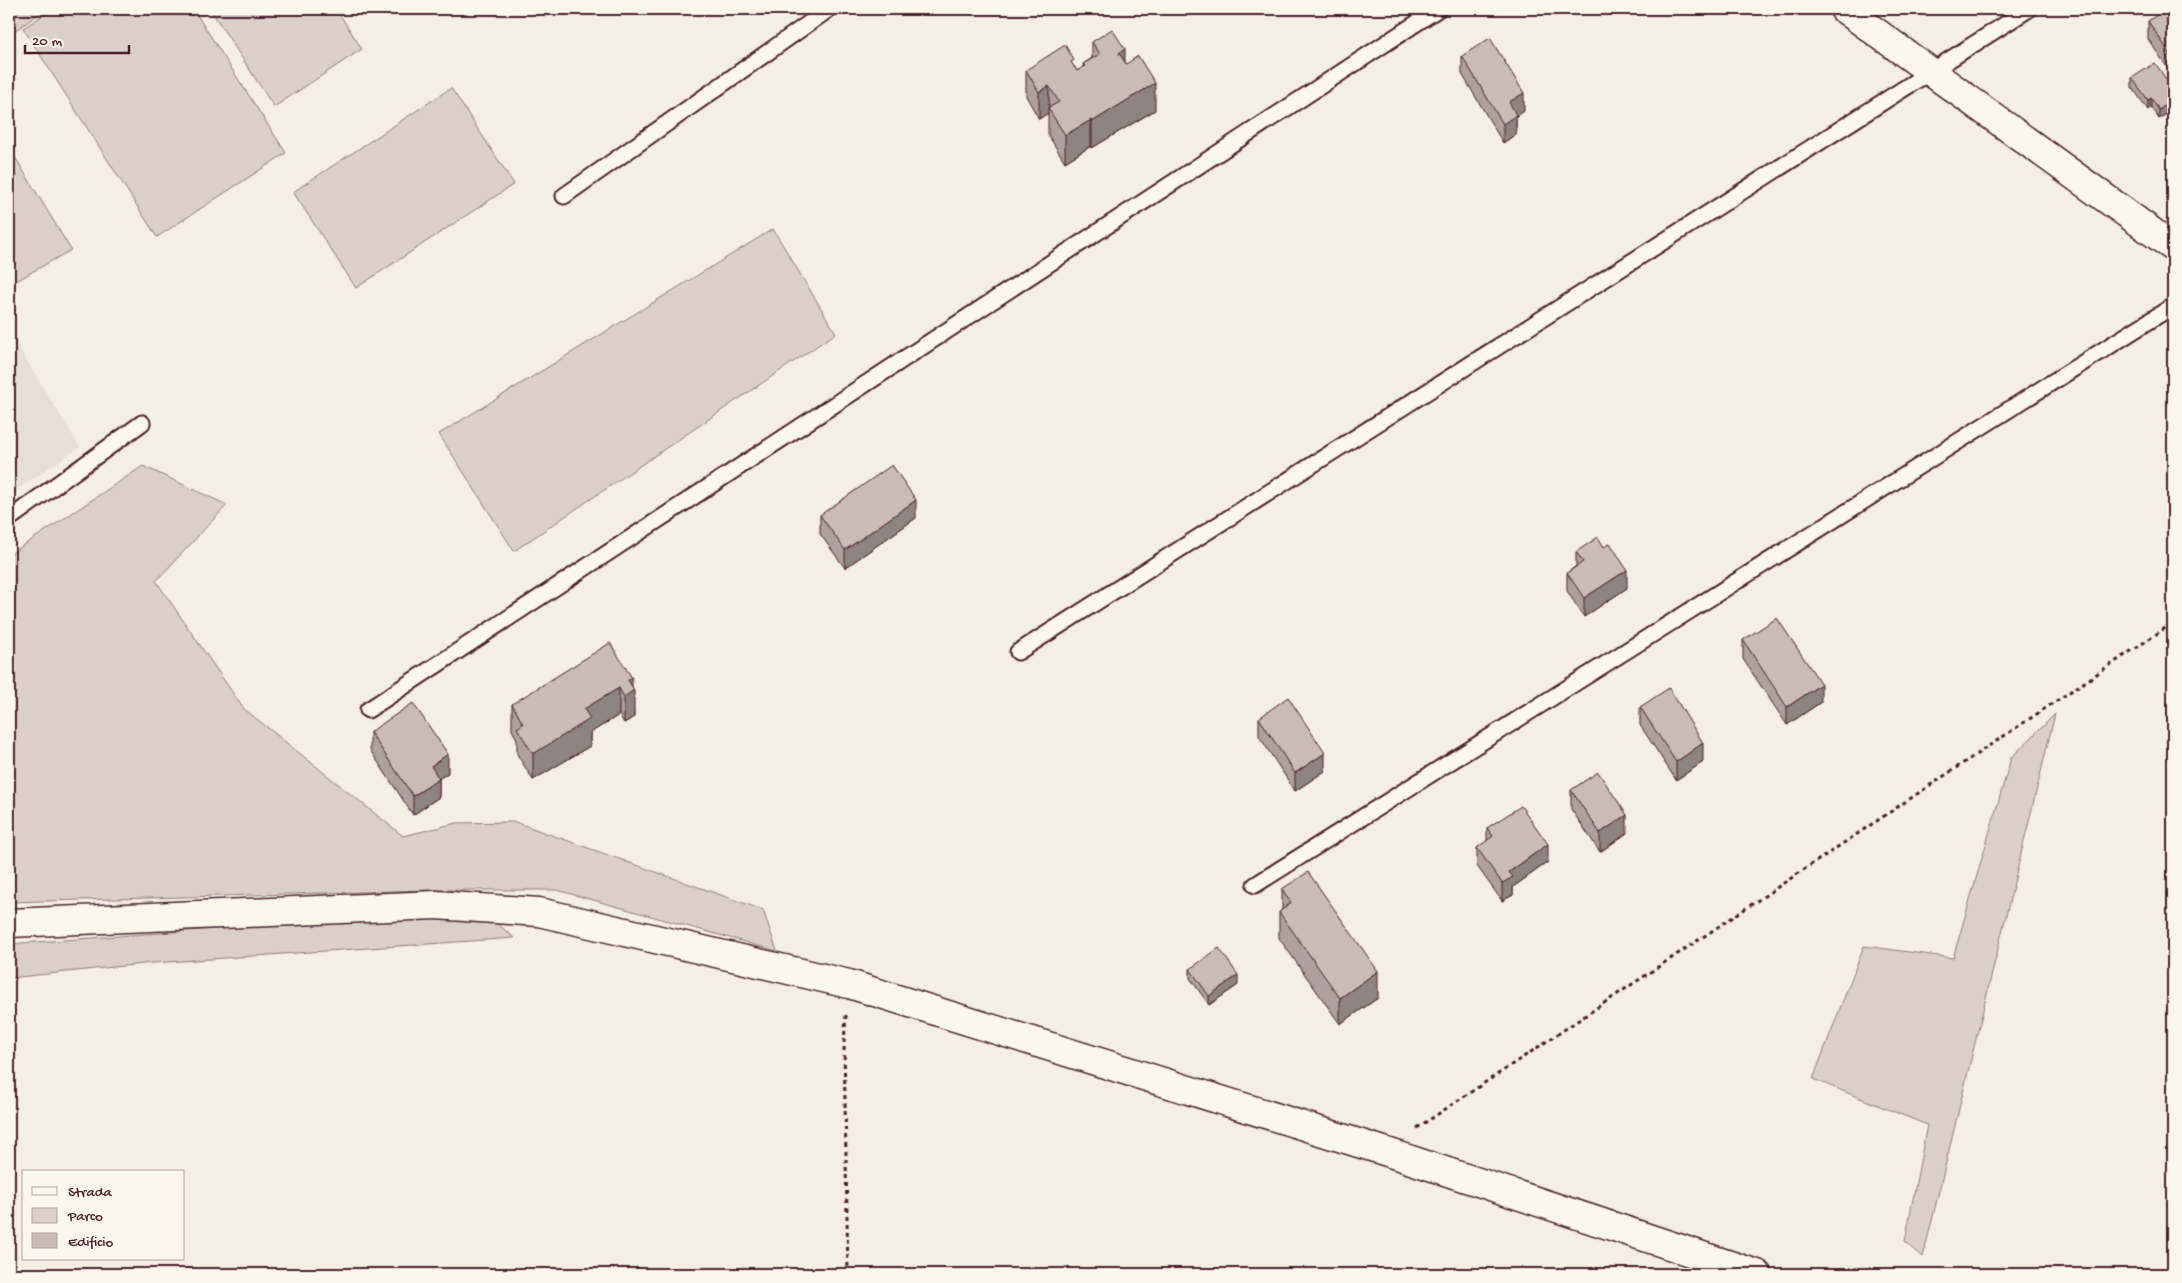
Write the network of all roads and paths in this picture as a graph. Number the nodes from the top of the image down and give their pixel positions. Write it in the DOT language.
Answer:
graph roads {
  1 [pos="830,9"];
  2 [pos="1438,9"];
  3 [pos="1844,9"];
  4 [pos="2029,9"];
  5 [pos="1932,72"];
  6 [pos="564,196"];
  7 [pos="2173,247"];
  8 [pos="2173,306"];
  9 [pos="142,423"];
  10 [pos="9,519"];
  11 [pos="2173,622"];
  12 [pos="1018,652"];
  13 [pos="368,710"];
  14 [pos="1254,885"];
  15 [pos="9,923"];
  16 [pos="849,984"];
  17 [pos="1384,1151"];
  18 [pos="848,1274"];
  19 [pos="1756,1274"];
  1 -- 6 [label="lane"];
  2 -- 13 [label="lane"];
  3 -- 5 [label="street"];
  4 -- 5 [label="lane"];
  5 -- 7 [label="street"];
  5 -- 12 [label="lane"];
  8 -- 14 [label="lane"];
  9 -- 10 [label="lane"];
  11 -- 17 [label="path"];
  15 -- 16 [label="street"];
  16 -- 17 [label="street"];
  16 -- 18 [label="path"];
  17 -- 19 [label="street"];
}
